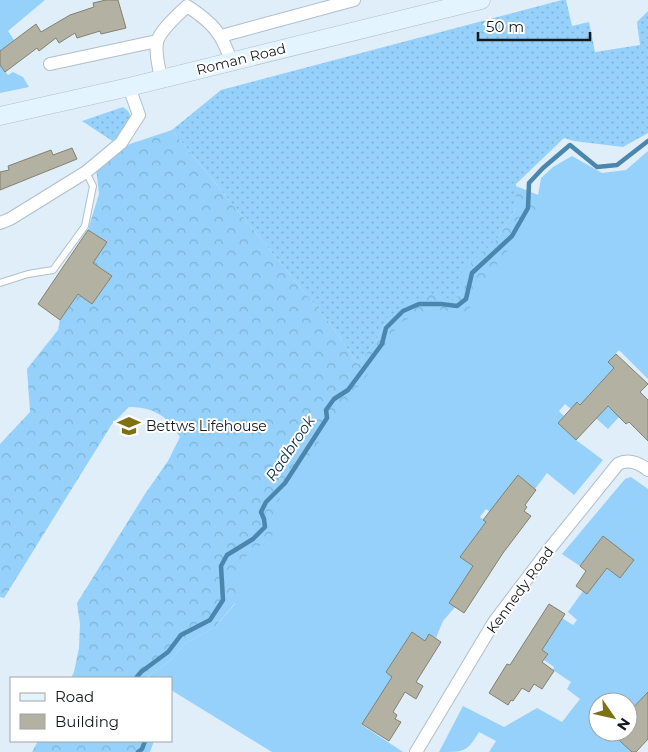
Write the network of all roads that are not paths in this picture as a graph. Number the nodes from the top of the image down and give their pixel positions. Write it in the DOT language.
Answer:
graph roads {
  1 [pos="354,0"];
  2 [pos="481,0"];
  3 [pos="187,3"];
  4 [pos="221,36"];
  5 [pos="157,41"];
  6 [pos="232,62"];
  7 [pos="50,64"];
  8 [pos="161,78"];
  9 [pos="129,87"];
  10 [pos="0,116"];
  11 [pos="86,172"];
  12 [pos="0,223"];
  13 [pos="0,283"];
  14 [pos="648,470"];
  15 [pos="416,752"];
  1 -- 4 [label="street, Roman Road"];
  2 -- 6 [label="main road, Roman Road"];
  3 -- 4 [label="street"];
  3 -- 5 [label="street"];
  4 -- 6 [label="street"];
  5 -- 7 [label="street"];
  5 -- 8 [label="street"];
  6 -- 8 [label="main road, Roman Road"];
  8 -- 9 [label="main road, Roman Road"];
  9 -- 10 [label="main road, Roman Road"];
  9 -- 11 [label="street"];
  11 -- 12 [label="street"];
  11 -- 13 [label="lane"];
  14 -- 15 [label="street, Kennedy Road"];
}
